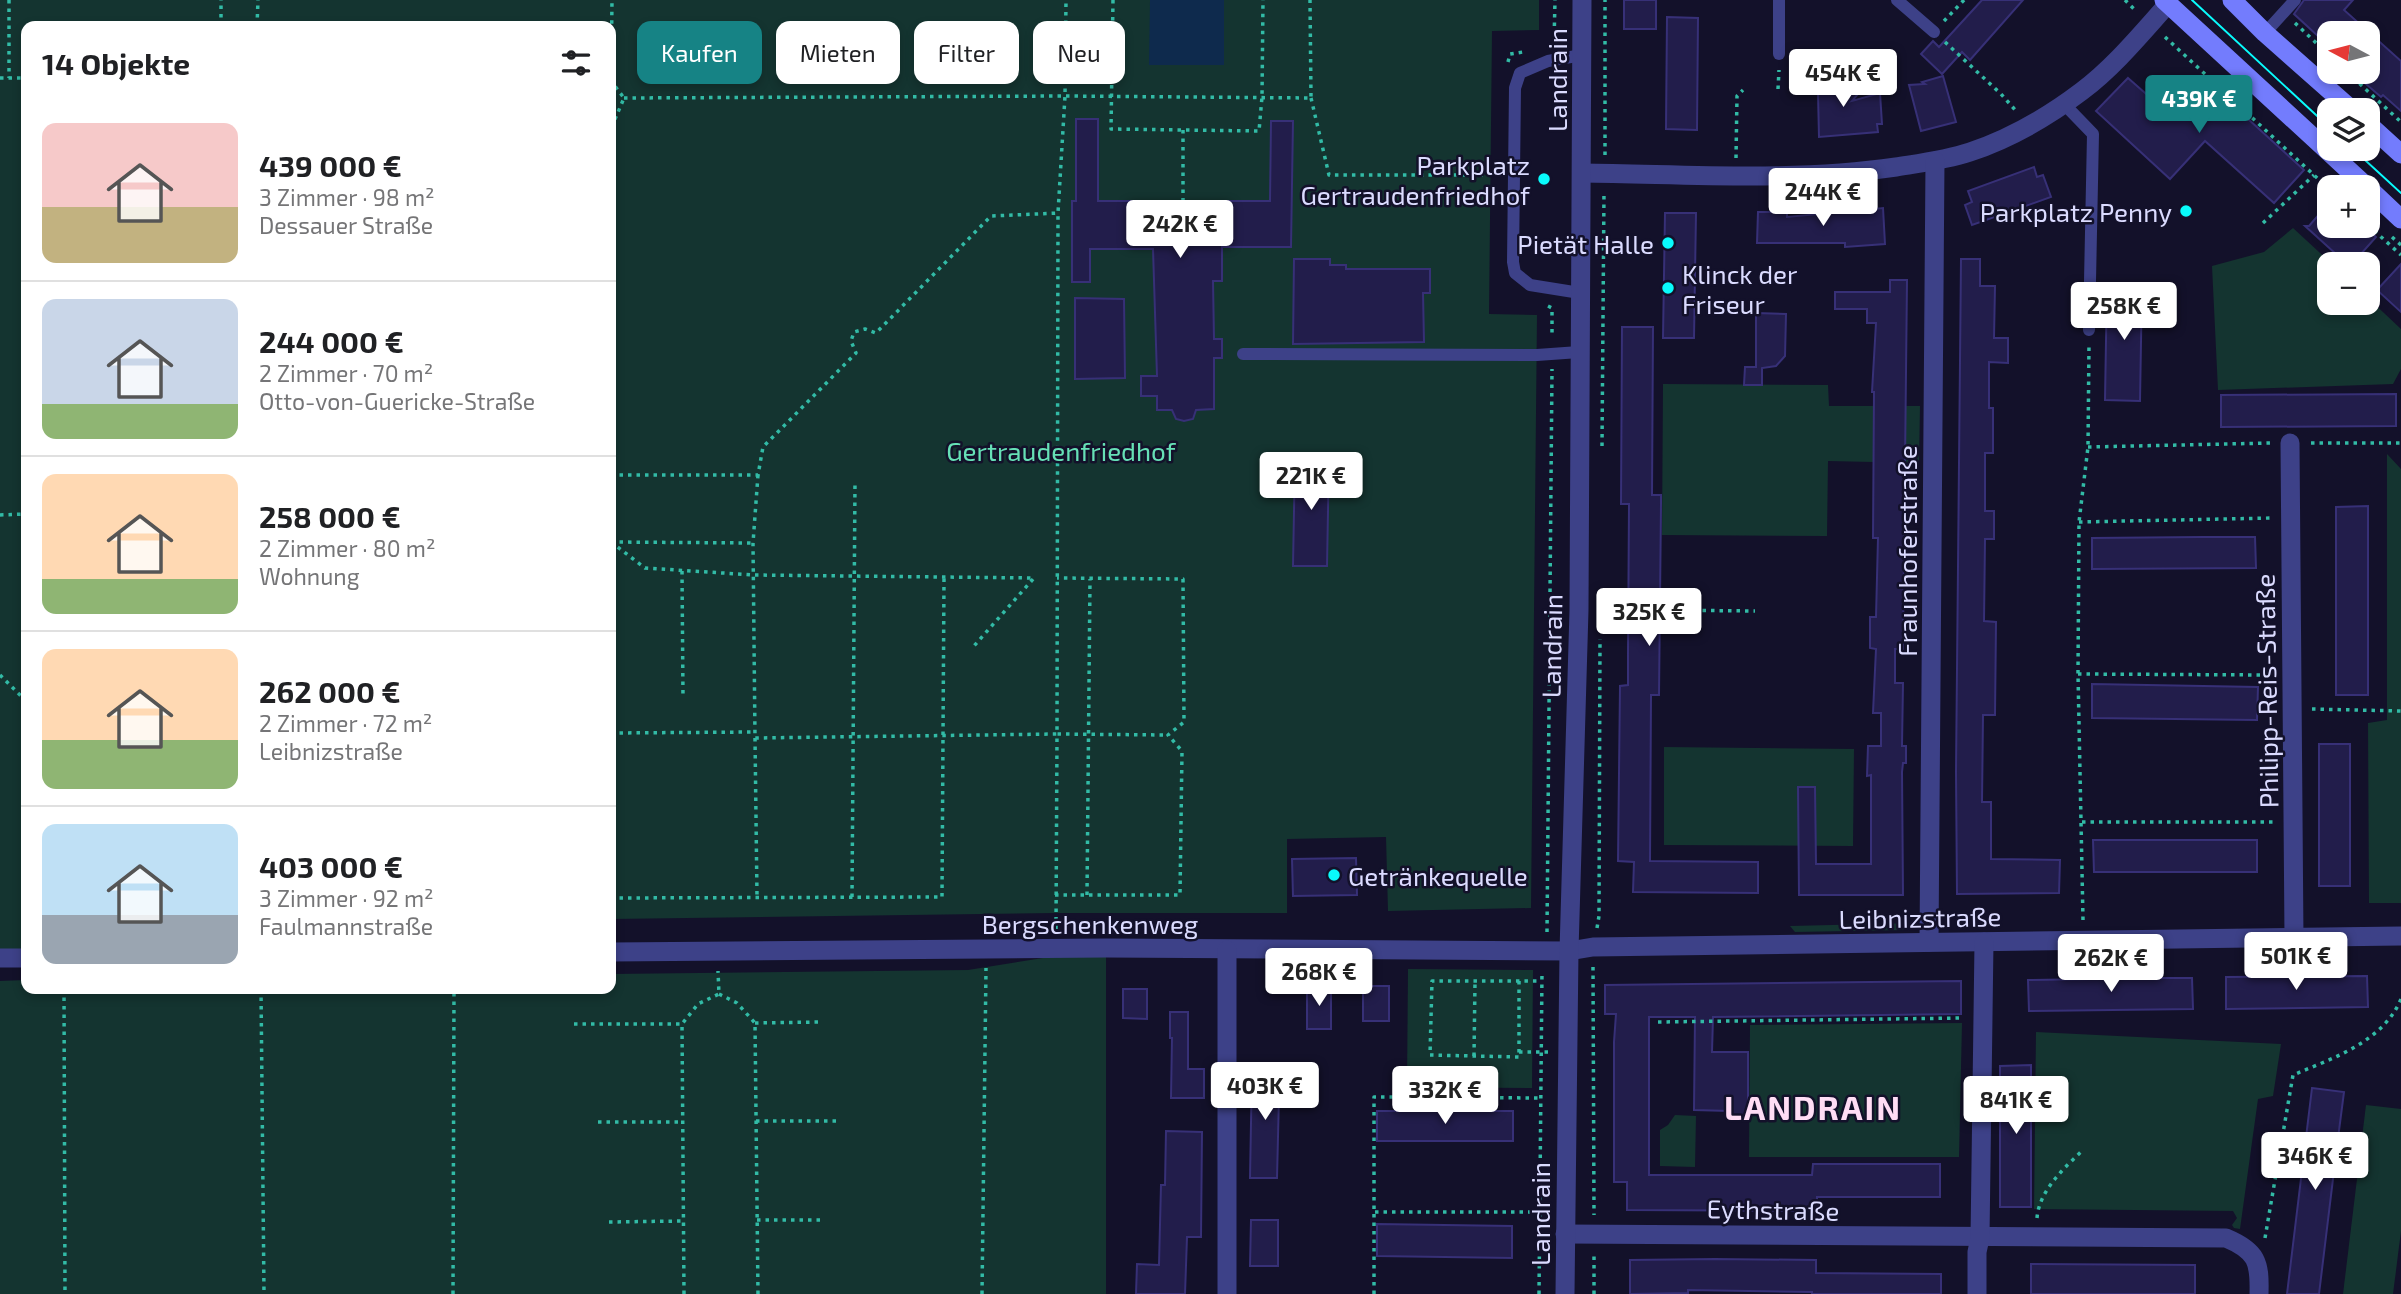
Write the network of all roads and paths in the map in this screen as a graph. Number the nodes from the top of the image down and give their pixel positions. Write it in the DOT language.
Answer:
graph roads {
  1 [pos="9,0"];
  2 [pos="221,0"];
  3 [pos="258,0"];
  4 [pos="612,0"];
  5 [pos="1066,0"];
  6 [pos="1112,0"];
  7 [pos="1263,0"];
  8 [pos="1310,0"];
  9 [pos="1555,0"];
  10 [pos="1582,0"];
  11 [pos="1779,0"];
  12 [pos="1897,0"];
  13 [pos="1964,0"];
  14 [pos="2125,0"];
  15 [pos="2232,0"];
  16 [pos="2295,0"];
  17 [pos="2166,2"];
  18 [pos="2283,12"];
  19 [pos="221,21"];
  20 [pos="257,21"];
  21 [pos="612,21"];
  22 [pos="2150,24"];
  23 [pos="1934,32"];
  24 [pos="2265,33"];
  25 [pos="2317,44"];
  26 [pos="1554,47"];
  27 [pos="1532,51"];
  28 [pos="1582,55"];
  29 [pos="1779,59"];
  30 [pos="1505,72"];
  31 [pos="0,78"];
  32 [pos="9,78"];
  33 [pos="21,78"];
  34 [pos="2360,84"];
  35 [pos="616,88"];
  36 [pos="1778,89"];
  37 [pos="1743,90"];
  38 [pos="1065,96"];
  39 [pos="1111,96"];
  40 [pos="1262,97"];
  41 [pos="624,98"];
  42 [pos="1311,98"];
  43 [pos="2338,98"];
  44 [pos="2064,104"];
  45 [pos="616,117"];
  46 [pos="2401,122"];
  47 [pos="2028,125"];
  48 [pos="1183,130"];
  49 [pos="2380,135"];
  50 [pos="2401,154"];
  51 [pos="1736,158"];
  52 [pos="1935,161"];
  53 [pos="1582,173"];
  54 [pos="1515,174"];
  55 [pos="2314,175"];
  56 [pos="2353,175"];
  57 [pos="2317,178"];
  58 [pos="2380,200"];
  59 [pos="1183,201"];
  60 [pos="1058,214"];
  61 [pos="2401,219"];
  62 [pos="2263,223"];
  63 [pos="2380,236"];
  64 [pos="2401,255"];
  65 [pos="1580,293"];
  66 [pos="1540,303"];
  67 [pos="2090,330"];
  68 [pos="1579,352"];
  69 [pos="1243,354"];
  70 [pos="1552,354"];
  71 [pos="2290,443"];
  72 [pos="2401,443"];
  73 [pos="2088,447"];
  74 [pos="616,475"];
  75 [pos="758,475"];
  76 [pos="855,482"];
  77 [pos="21,514"];
  78 [pos="0,515"];
  79 [pos="2290,517"];
  80 [pos="2078,522"];
  81 [pos="616,542"];
  82 [pos="753,542"];
  83 [pos="616,546"];
  84 [pos="682,571"];
  85 [pos="754,575"];
  86 [pos="853,578"];
  87 [pos="944,578"];
  88 [pos="1057,579"];
  89 [pos="1090,579"];
  90 [pos="1579,610"];
  91 [pos="1628,610"];
  92 [pos="1660,610"];
  93 [pos="1755,611"];
  94 [pos="974,646"];
  95 [pos="2078,674"];
  96 [pos="0,675"];
  97 [pos="2292,675"];
  98 [pos="21,696"];
  99 [pos="683,697"];
  100 [pos="2292,708"];
  101 [pos="2401,711"];
  102 [pos="616,733"];
  103 [pos="1057,734"];
  104 [pos="755,735"];
  105 [pos="1089,735"];
  106 [pos="1168,735"];
  107 [pos="852,736"];
  108 [pos="942,736"];
  109 [pos="2082,822"];
  110 [pos="2293,822"];
  111 [pos="1055,895"];
  112 [pos="1087,895"];
  113 [pos="757,897"];
  114 [pos="852,897"];
  115 [pos="616,898"];
  116 [pos="2400,937"];
  117 [pos="2294,938"];
  118 [pos="2083,940"];
  119 [pos="1929,942"];
  120 [pos="1984,942"];
  121 [pos="1056,948"];
  122 [pos="1227,950"];
  123 [pos="1542,950"];
  124 [pos="616,951"];
  125 [pos="718,951"];
  126 [pos="1569,951"];
  127 [pos="0,958"];
  128 [pos="21,958"];
  129 [pos="986,968"];
  130 [pos="1475,981"];
  131 [pos="1519,981"];
  132 [pos="1541,981"];
  133 [pos="64,994"];
  134 [pos="261,994"];
  135 [pos="454,994"];
  136 [pos="719,994"];
  137 [pos="2401,999"];
  138 [pos="1983,1018"];
  139 [pos="822,1022"];
  140 [pos="1658,1022"];
  141 [pos="755,1023"];
  142 [pos="574,1024"];
  143 [pos="682,1024"];
  144 [pos="1519,1052"];
  145 [pos="1541,1052"];
  146 [pos="1567,1052"];
  147 [pos="1474,1056"];
  148 [pos="1541,1098"];
  149 [pos="756,1121"];
  150 [pos="836,1121"];
  151 [pos="598,1122"];
  152 [pos="681,1122"];
  153 [pos="2083,1150"];
  154 [pos="1375,1212"];
  155 [pos="1539,1212"];
  156 [pos="1565,1212"];
  157 [pos="757,1220"];
  158 [pos="824,1220"];
  159 [pos="682,1221"];
  160 [pos="609,1222"];
  161 [pos="1565,1234"];
  162 [pos="1980,1238"];
  163 [pos="2036,1238"];
  164 [pos="2260,1268"];
  165 [pos="65,1294"];
  166 [pos="264,1294"];
  167 [pos="453,1294"];
  168 [pos="684,1294"];
  169 [pos="758,1294"];
  170 [pos="982,1294"];
  171 [pos="1227,1294"];
  172 [pos="1374,1294"];
  173 [pos="1539,1294"];
  174 [pos="1565,1294"];
  175 [pos="1977,1294"];
  176 [pos="2259,1294"];
  1 -- 32 [label="path"];
  2 -- 19 [label="path"];
  3 -- 20 [label="path"];
  4 -- 21 [label="path"];
  5 -- 38 [label="path"];
  6 -- 39 [label="path"];
  7 -- 40 [label="path"];
  8 -- 42 [label="path"];
  9 -- 26 [label="path"];
  10 -- 28 [label="street, Landrain"];
  11 -- 29 [label="lane"];
  12 -- 23 [label="lane"];
  13 -- 23 [label="path"];
  14 -- 22 [label="path"];
  15 -- 24 [label="main road"];
  16 -- 18 [label="lane"];
  17 -- 22 [label="street"];
  17 -- 56 [label="main road"];
  18 -- 24 [label="lane"];
  18 -- 25 [label="path"];
  22 -- 44 [label="street"];
  22 -- 55 [label="path"];
  23 -- 47 [label="path"];
  24 -- 43 [label="main road"];
  27 -- 30 [label="path"];
  28 -- 53 [label="street, Landrain"];
  28 -- 54 [label="lane"];
  29 -- 36 [label="path"];
  31 -- 32 [label="path"];
  32 -- 33 [label="path"];
  34 -- 46 [label="path"];
  35 -- 41 [label="path"];
  37 -- 51 [label="path"];
  38 -- 39 [label="path"];
  38 -- 41 [label="path"];
  38 -- 60 [label="path"];
  39 -- 40 [label="path"];
  39 -- 48 [label="path"];
  40 -- 42 [label="path"];
  40 -- 48 [label="path"];
  41 -- 45 [label="path"];
  42 -- 54 [label="path"];
  44 -- 47 [label="street"];
  44 -- 67 [label="lane"];
  47 -- 52 [label="street"];
  48 -- 59 [label="path"];
  49 -- 50 [label="main road"];
  52 -- 53 [label="street"];
  52 -- 119 [label="street, Fraunhoferstraße"];
  53 -- 65 [label="street, Landrain"];
  54 -- 65 [label="lane"];
  55 -- 57 [label="path"];
  55 -- 62 [label="path"];
  58 -- 61 [label="main road"];
  60 -- 75 [label="path"];
  60 -- 88 [label="path"];
  63 -- 64 [label="path"];
  65 -- 68 [label="street, Landrain"];
  66 -- 70 [label="path"];
  67 -- 73 [label="path"];
  68 -- 70 [label="lane"];
  68 -- 90 [label="street, Landrain"];
  69 -- 70 [label="lane"];
  70 -- 123 [label="path"];
  71 -- 72 [label="path"];
  71 -- 73 [label="path"];
  71 -- 79 [label="street, Philipp-Reis-Straße"];
  73 -- 80 [label="path"];
  74 -- 75 [label="path"];
  75 -- 82 [label="path"];
  76 -- 86 [label="path"];
  77 -- 78 [label="path"];
  79 -- 80 [label="path"];
  79 -- 97 [label="street, Philipp-Reis-Straße"];
  80 -- 95 [label="path"];
  81 -- 82 [label="path"];
  82 -- 85 [label="path"];
  83 -- 84 [label="path"];
  84 -- 85 [label="path"];
  84 -- 99 [label="path"];
  85 -- 86 [label="path"];
  85 -- 104 [label="path"];
  86 -- 87 [label="path"];
  86 -- 107 [label="path"];
  87 -- 94 [label="path"];
  87 -- 108 [label="path"];
  88 -- 89 [label="path"];
  88 -- 103 [label="path"];
  89 -- 105 [label="path"];
  89 -- 106 [label="path"];
  90 -- 91 [label="path"];
  90 -- 126 [label="street, Landrain"];
  92 -- 93 [label="path"];
  95 -- 97 [label="path"];
  95 -- 109 [label="path"];
  96 -- 98 [label="path"];
  97 -- 100 [label="street, Philipp-Reis-Straße"];
  100 -- 101 [label="path"];
  100 -- 110 [label="street, Philipp-Reis-Straße"];
  102 -- 104 [label="path"];
  103 -- 105 [label="path"];
  103 -- 108 [label="path"];
  103 -- 111 [label="path"];
  104 -- 107 [label="path"];
  104 -- 113 [label="path"];
  105 -- 106 [label="path"];
  105 -- 112 [label="path"];
  106 -- 112 [label="path"];
  107 -- 108 [label="path"];
  107 -- 114 [label="path"];
  108 -- 114 [label="path"];
  109 -- 110 [label="path"];
  109 -- 118 [label="path"];
  110 -- 117 [label="street, Philipp-Reis-Straße"];
  111 -- 112 [label="path"];
  111 -- 121 [label="path"];
  113 -- 114 [label="path"];
  113 -- 115 [label="path"];
  116 -- 117 [label="street, Leibnizstraße"];
  117 -- 118 [label="street, Leibnizstraße"];
  118 -- 120 [label="street, Leibnizstraße"];
  119 -- 120 [label="street, Leibnizstraße"];
  119 -- 126 [label="street, Leibnizstraße"];
  120 -- 138 [label="street"];
  121 -- 122 [label="street, Bergschenkenweg"];
  121 -- 125 [label="street, Bergschenkenweg"];
  122 -- 123 [label="street, Bergschenkenweg"];
  122 -- 171 [label="street"];
  123 -- 126 [label="street, Bergschenkenweg"];
  123 -- 132 [label="path"];
  124 -- 125 [label="street, Bergschenkenweg"];
  125 -- 136 [label="path"];
  126 -- 146 [label="street, Landrain"];
  127 -- 128 [label="street"];
  129 -- 170 [label="path"];
  130 -- 131 [label="path"];
  130 -- 147 [label="path"];
  130 -- 147 [label="path"];
  131 -- 132 [label="path"];
  131 -- 144 [label="path"];
  132 -- 145 [label="path"];
  133 -- 165 [label="path"];
  134 -- 166 [label="path"];
  135 -- 167 [label="path"];
  136 -- 141 [label="path"];
  136 -- 143 [label="path"];
  137 -- 164 [label="path"];
  138 -- 140 [label="path"];
  138 -- 162 [label="street"];
  139 -- 141 [label="path"];
  141 -- 149 [label="path"];
  142 -- 143 [label="path"];
  143 -- 152 [label="path"];
  144 -- 145 [label="path"];
  144 -- 147 [label="path"];
  145 -- 146 [label="path"];
  145 -- 148 [label="path"];
  146 -- 156 [label="street, Landrain"];
  148 -- 154 [label="path"];
  148 -- 155 [label="path"];
  149 -- 150 [label="path"];
  149 -- 157 [label="path"];
  151 -- 152 [label="path"];
  152 -- 159 [label="path"];
  153 -- 163 [label="path"];
  154 -- 155 [label="path"];
  154 -- 172 [label="path"];
  155 -- 156 [label="path"];
  155 -- 173 [label="path"];
  156 -- 161 [label="street, Landrain"];
  157 -- 158 [label="path"];
  157 -- 169 [label="path"];
  159 -- 160 [label="path"];
  159 -- 168 [label="path"];
  161 -- 162 [label="street, Eythstraße"];
  161 -- 174 [label="street, Landrain"];
  162 -- 163 [label="street, Eythstraße"];
  162 -- 175 [label="street"];
  163 -- 164 [label="street, Eythstraße"];
  164 -- 176 [label="street"];
}
